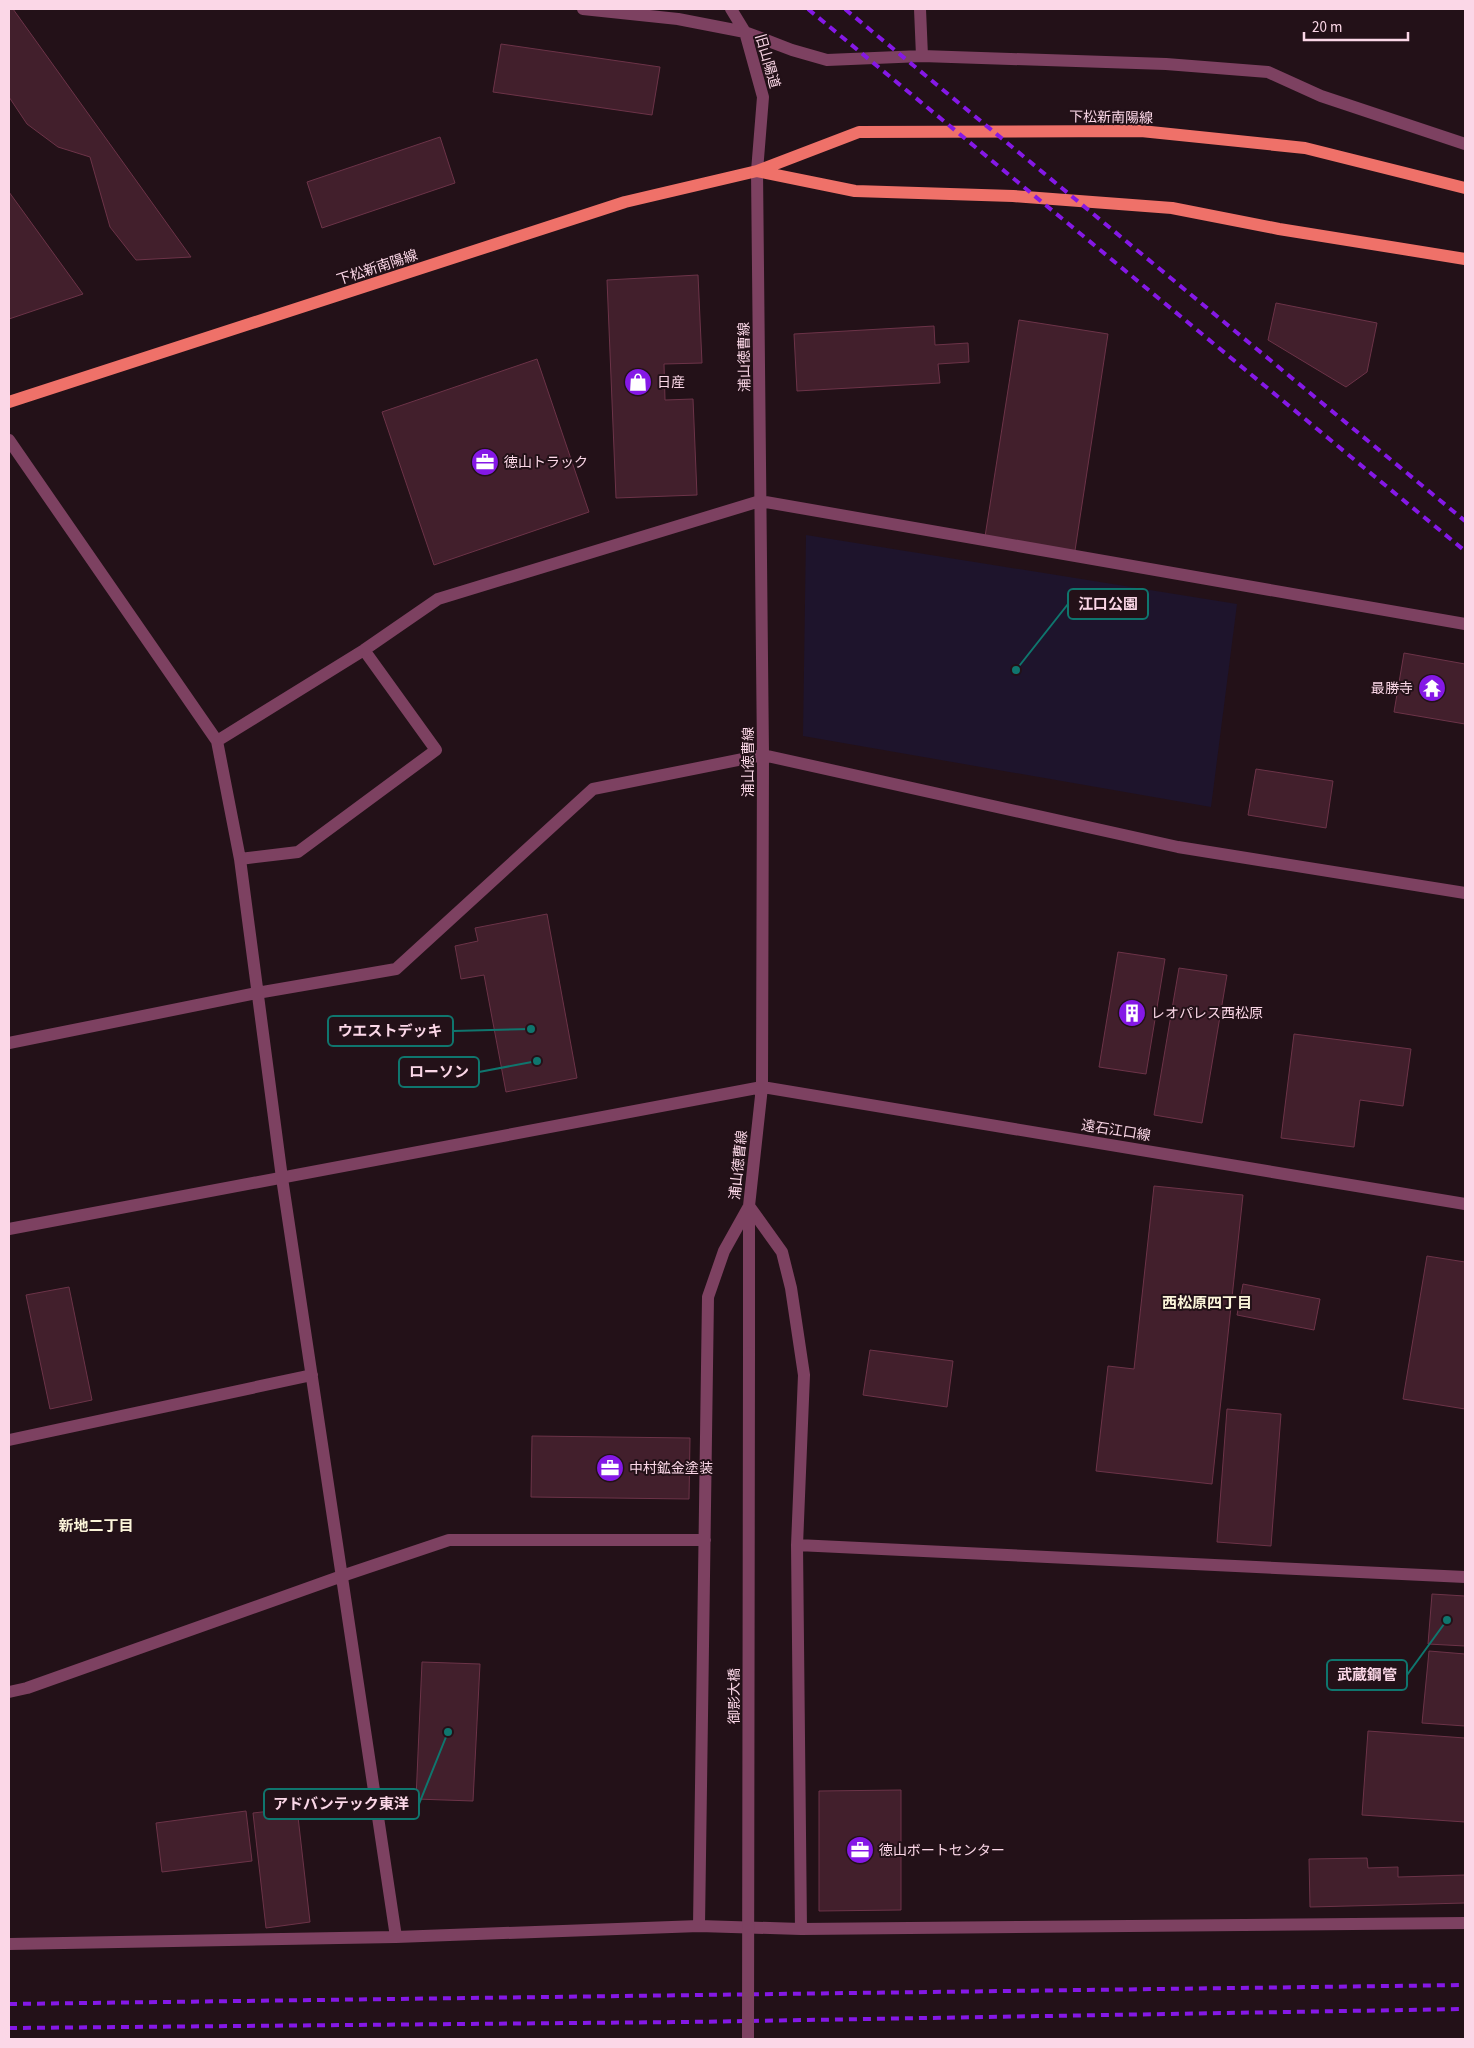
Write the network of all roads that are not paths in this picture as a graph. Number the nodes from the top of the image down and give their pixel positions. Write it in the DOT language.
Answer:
graph roads {
  1 [pos="583,9"];
  2 [pos="730,9"];
  3 [pos="920,9"];
  4 [pos="745,32"];
  5 [pos="922,56"];
  6 [pos="1465,144"];
  7 [pos="757,171"];
  8 [pos="1465,188"];
  9 [pos="1465,259"];
  10 [pos="9,402"];
  11 [pos="9,440"];
  12 [pos="760,501"];
  13 [pos="1465,624"];
  14 [pos="364,650"];
  15 [pos="217,741"];
  16 [pos="763,755"];
  17 [pos="240,859"];
  18 [pos="1465,893"];
  19 [pos="257,993"];
  20 [pos="9,1043"];
  21 [pos="762,1087"];
  22 [pos="282,1178"];
  23 [pos="1465,1204"];
  24 [pos="749,1206"];
  25 [pos="9,1228"];
  26 [pos="750,1353"];
  27 [pos="312,1376"];
  28 [pos="9,1440"];
  29 [pos="705,1540"];
  30 [pos="797,1545"];
  31 [pos="342,1576"];
  32 [pos="1465,1577"];
  33 [pos="9,1692"];
  34 [pos="1465,1923"];
  35 [pos="699,1926"];
  36 [pos="801,1929"];
  37 [pos="396,1937"];
  38 [pos="9,1944"];
  39 [pos="748,2039"];
  1 -- 4 [label="street, 旧山陽道"];
  2 -- 4 [label="street"];
  3 -- 5 [label="street"];
  4 -- 5 [label="street"];
  4 -- 7 [label="street, 旧山陽道"];
  5 -- 6 [label="street"];
  7 -- 8 [label="main road, 下松新南陽線"];
  7 -- 9 [label="main road, 下松新南陽線"];
  7 -- 10 [label="main road, 下松新南陽線"];
  7 -- 12 [label="street, 浦山徳曹線"];
  11 -- 15 [label="street"];
  12 -- 13 [label="street"];
  12 -- 14 [label="street"];
  12 -- 16 [label="street, 浦山徳曹線"];
  14 -- 15 [label="street"];
  14 -- 17 [label="street"];
  15 -- 17 [label="street"];
  16 -- 18 [label="street"];
  16 -- 19 [label="street"];
  16 -- 21 [label="street, 浦山徳曹線"];
  17 -- 19 [label="street"];
  19 -- 20 [label="street"];
  19 -- 22 [label="street"];
  21 -- 22 [label="street"];
  21 -- 23 [label="street, 遠石江口線"];
  21 -- 24 [label="street, 浦山徳曹線"];
  22 -- 25 [label="street"];
  22 -- 27 [label="street"];
  24 -- 26 [label="street, 浦山徳曹線"];
  24 -- 29 [label="street"];
  24 -- 30 [label="street"];
  26 -- 39 [label="street, 御影大橋, bridge"];
  27 -- 28 [label="street"];
  27 -- 31 [label="street"];
  29 -- 31 [label="street"];
  29 -- 35 [label="street"];
  30 -- 32 [label="street"];
  30 -- 36 [label="street"];
  31 -- 33 [label="street"];
  31 -- 37 [label="street"];
  34 -- 36 [label="street"];
  35 -- 36 [label="street"];
  35 -- 37 [label="street"];
  37 -- 38 [label="street"];
}
